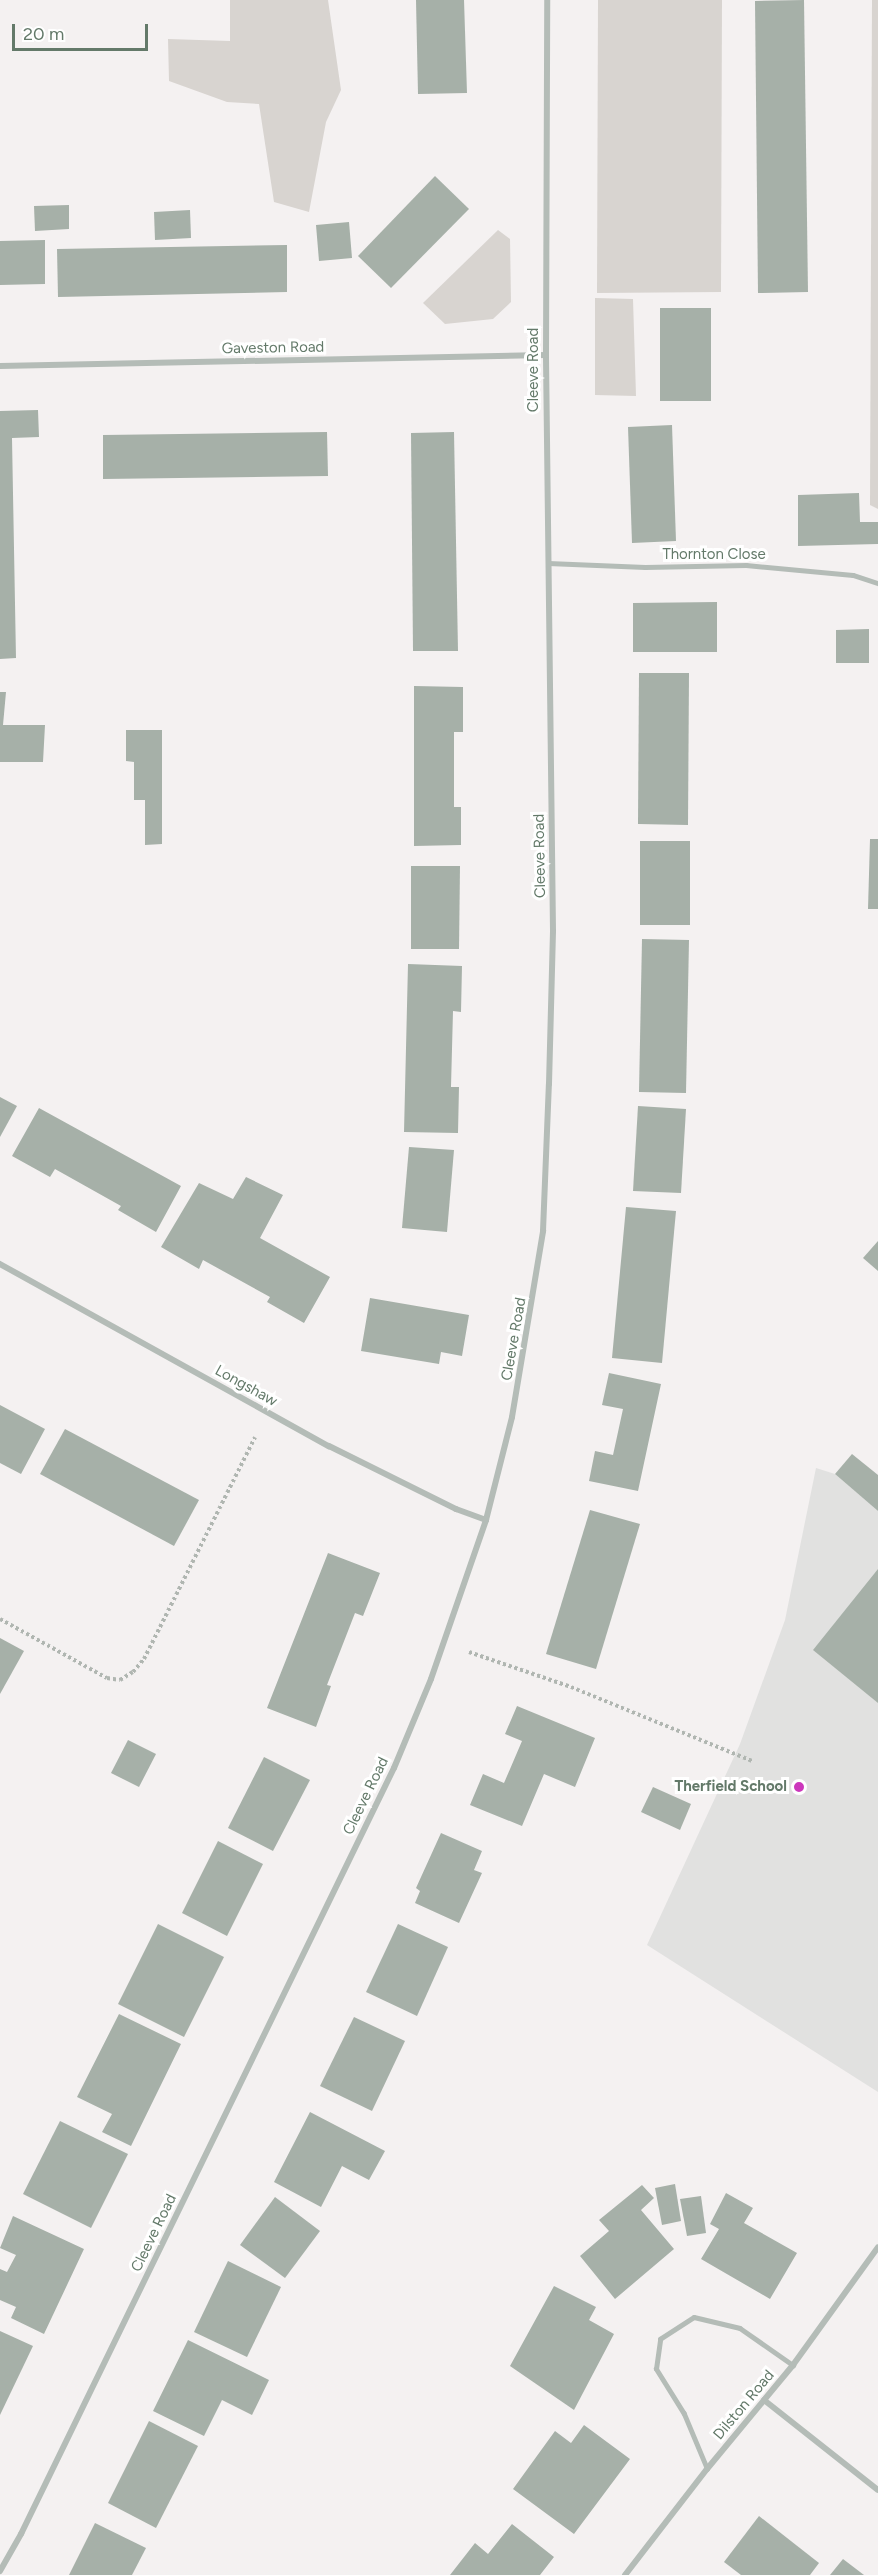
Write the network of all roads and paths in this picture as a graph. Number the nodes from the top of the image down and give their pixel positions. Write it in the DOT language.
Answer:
graph roads {
  1 [pos="547,0"];
  2 [pos="546,355"];
  3 [pos="0,366"];
  4 [pos="548,563"];
  5 [pos="878,583"];
  6 [pos="0,1264"];
  7 [pos="267,1412"];
  8 [pos="486,1520"];
  9 [pos="0,1619"];
  10 [pos="443,1643"];
  11 [pos="752,1761"];
  12 [pos="878,2247"];
  13 [pos="793,2365"];
  14 [pos="764,2400"];
  15 [pos="707,2469"];
  16 [pos="878,2490"];
  17 [pos="0,2571"];
  18 [pos="625,2575"];
  1 -- 2 [label="street, Cleeve Road"];
  2 -- 3 [label="street, Gaveston Road"];
  2 -- 4 [label="street, Cleeve Road"];
  4 -- 5 [label="lane, Thornton Close"];
  4 -- 8 [label="street, Cleeve Road"];
  6 -- 7 [label="street, Longshaw"];
  7 -- 8 [label="street, Longshaw"];
  7 -- 9 [label="path"];
  8 -- 10 [label="street, Cleeve Road"];
  10 -- 11 [label="path"];
  10 -- 17 [label="street, Cleeve Road"];
  12 -- 13 [label="street, Dilston Road"];
  13 -- 14 [label="street, Dilston Road"];
  13 -- 15 [label="lane"];
  14 -- 15 [label="street, Dilston Road"];
  14 -- 16 [label="street"];
  15 -- 18 [label="street, Dilston Road"];
}
